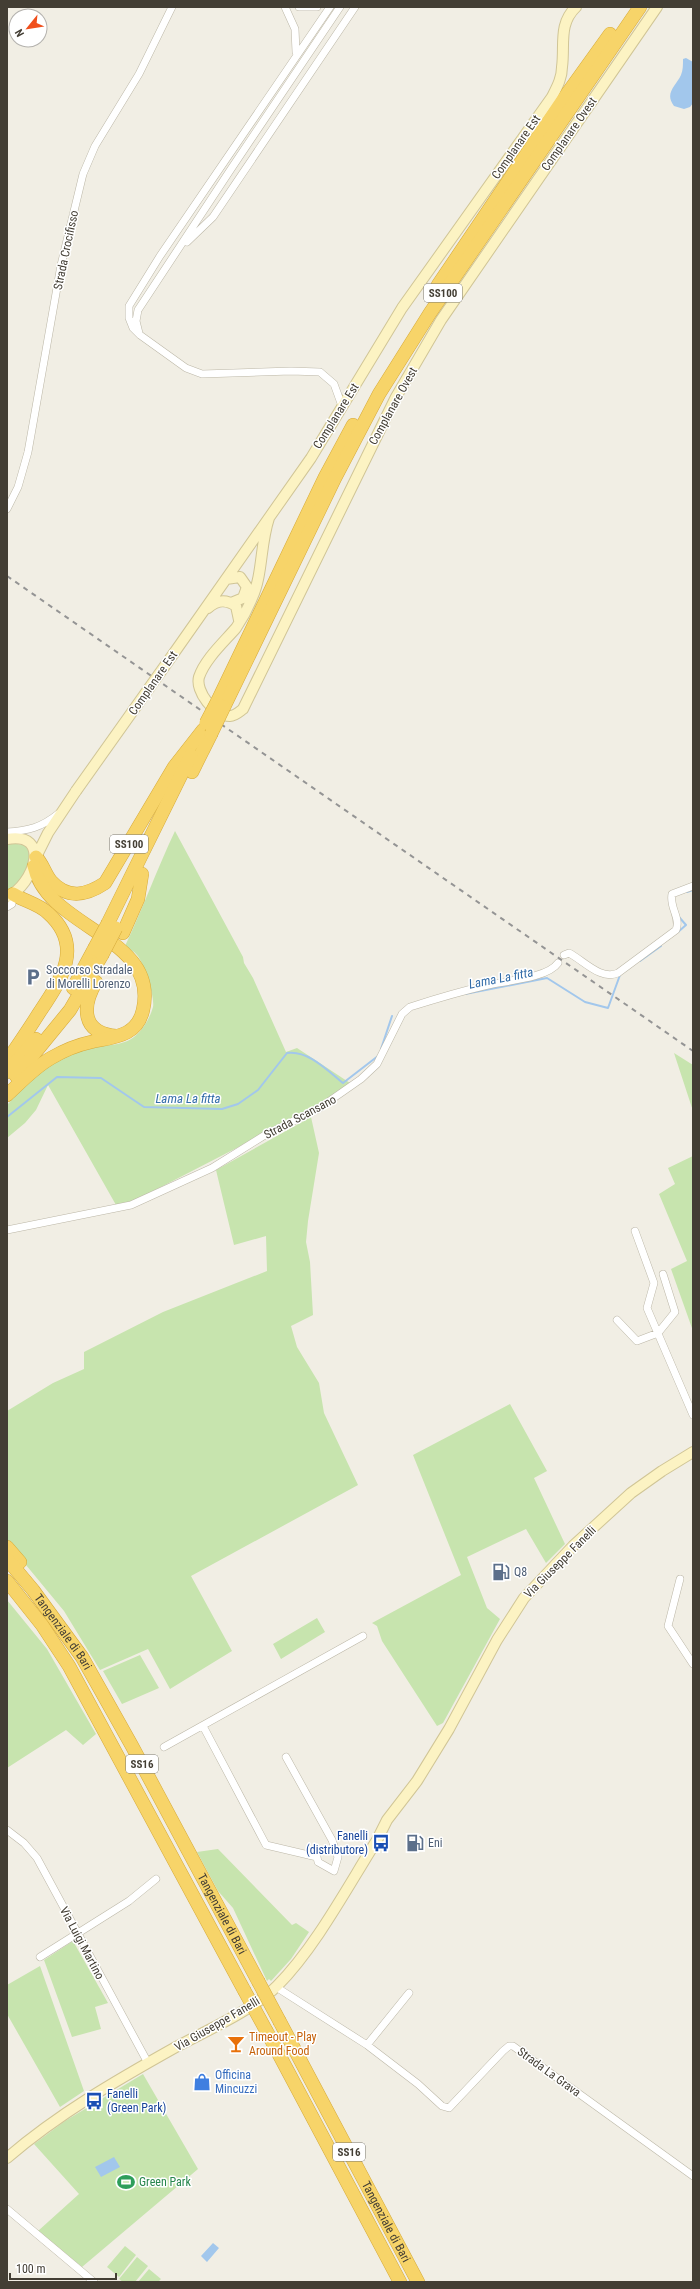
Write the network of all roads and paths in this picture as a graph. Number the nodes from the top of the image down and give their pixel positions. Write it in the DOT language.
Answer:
graph roads {
  1 [pos="172,7"];
  2 [pos="285,7"];
  3 [pos="299,7"];
  4 [pos="317,7"];
  5 [pos="330,7"];
  6 [pos="340,7"];
  7 [pos="355,7"];
  8 [pos="576,7"];
  9 [pos="630,7"];
  10 [pos="640,7"];
  11 [pos="657,7"];
  12 [pos="296,54"];
  13 [pos="177,252"];
  14 [pos="140,335"];
  15 [pos="342,406"];
  16 [pos="7,509"];
  17 [pos="269,518"];
  18 [pos="226,579"];
  19 [pos="232,603"];
  20 [pos="203,612"];
  21 [pos="239,620"];
  22 [pos="220,704"];
  23 [pos="206,730"];
  24 [pos="61,811"];
  25 [pos="7,837"];
  26 [pos="35,862"];
  27 [pos="693,886"];
  28 [pos="54,900"];
  29 [pos="13,901"];
  30 [pos="115,928"];
  31 [pos="102,954"];
  32 [pos="564,955"];
  33 [pos="558,963"];
  34 [pos="122,1036"];
  35 [pos="7,1061"];
  36 [pos="7,1072"];
  37 [pos="7,1084"];
  38 [pos="7,1095"];
  39 [pos="7,1230"];
  40 [pos="634,1231"];
  41 [pos="663,1274"];
  42 [pos="617,1320"];
  43 [pos="658,1333"];
  44 [pos="693,1415"];
  45 [pos="693,1452"];
  46 [pos="7,1547"];
  47 [pos="7,1559"];
  48 [pos="680,1579"];
  49 [pos="7,1581"];
  50 [pos="7,1592"];
  51 [pos="57,1621"];
  52 [pos="42,1626"];
  53 [pos="363,1636"];
  54 [pos="693,1664"];
  55 [pos="203,1726"];
  56 [pos="164,1747"];
  57 [pos="286,1757"];
  58 [pos="7,1830"];
  59 [pos="156,1879"];
  60 [pos="77,1934"];
  61 [pos="40,1957"];
  62 [pos="276,1987"];
  63 [pos="409,1993"];
  64 [pos="367,2045"];
  65 [pos="148,2063"];
  66 [pos="7,2158"];
  67 [pos="693,2176"];
  68 [pos="7,2208"];
  69 [pos="94,2282"];
  70 [pos="400,2282"];
  71 [pos="418,2282"];
  1 -- 16 [label="street, Strada Crocifisso"];
  2 -- 12 [label="street"];
  3 -- 4 [label="street"];
  5 -- 12 [label="street"];
  6 -- 13 [label="street"];
  7 -- 13 [label="street"];
  8 -- 15 [label="main road, Complanare Est"];
  9 -- 22 [label="highway, SS100"];
  10 -- 22 [label="highway, SS100"];
  11 -- 21 [label="main road, Complanare Ovest"];
  12 -- 14 [label="street"];
  13 -- 14 [label="street"];
  14 -- 15 [label="street"];
  15 -- 17 [label="main road, Complanare Est"];
  17 -- 18 [label="main road, Complanare Est"];
  17 -- 21 [label="main road, Complanare Ovest"];
  18 -- 19 [label="main road"];
  18 -- 20 [label="main road, Complanare Est"];
  19 -- 20 [label="main road"];
  19 -- 21 [label="main road"];
  20 -- 24 [label="main road, Complanare Est, bridge"];
  22 -- 23 [label="highway, SS100, bridge"];
  23 -- 26 [label="highway, SS100"];
  23 -- 30 [label="highway, SS100"];
  23 -- 30 [label="highway, SS100"];
  24 -- 25 [label="street"];
  24 -- 26 [label="main road, Complanare Est"];
  25 -- 26 [label="main road"];
  26 -- 28 [label="highway"];
  26 -- 29 [label="main road, Complanare Est"];
  27 -- 32 [label="street"];
  28 -- 29 [label="highway"];
  28 -- 34 [label="highway"];
  29 -- 35 [label="highway"];
  30 -- 31 [label="highway, SS100"];
  30 -- 31 [label="highway, SS100, bridge"];
  31 -- 34 [label="highway, SS100"];
  31 -- 36 [label="highway, SS100"];
  31 -- 37 [label="highway, SS100"];
  33 -- 39 [label="street, Strada Scansano"];
  34 -- 38 [label="highway"];
  40 -- 43 [label="street"];
  41 -- 43 [label="street"];
  42 -- 43 [label="street"];
  43 -- 44 [label="street"];
  45 -- 62 [label="main road, Via Giuseppe Fanelli"];
  46 -- 51 [label="highway"];
  47 -- 51 [label="highway, Tangenziale di Bari / SS16"];
  48 -- 54 [label="street"];
  49 -- 52 [label="highway, Tangenziale di Bari / SS16"];
  50 -- 52 [label="highway"];
  51 -- 71 [label="highway, Tangenziale di Bari / SS16, bridge"];
  52 -- 70 [label="highway, Tangenziale di Bari / SS16, bridge"];
  53 -- 55 [label="street"];
  55 -- 56 [label="street"];
  55 -- 57 [label="street"];
  58 -- 60 [label="street, Via Luigi Martino"];
  59 -- 60 [label="street"];
  60 -- 61 [label="street"];
  60 -- 65 [label="street, Via Luigi Martino"];
  62 -- 64 [label="street, Strada La Grava"];
  62 -- 65 [label="main road, Via Giuseppe Fanelli"];
  63 -- 64 [label="street"];
  64 -- 67 [label="street, Strada La Grava"];
  65 -- 66 [label="main road, Via Giuseppe Fanelli"];
  68 -- 69 [label="street"];
}
